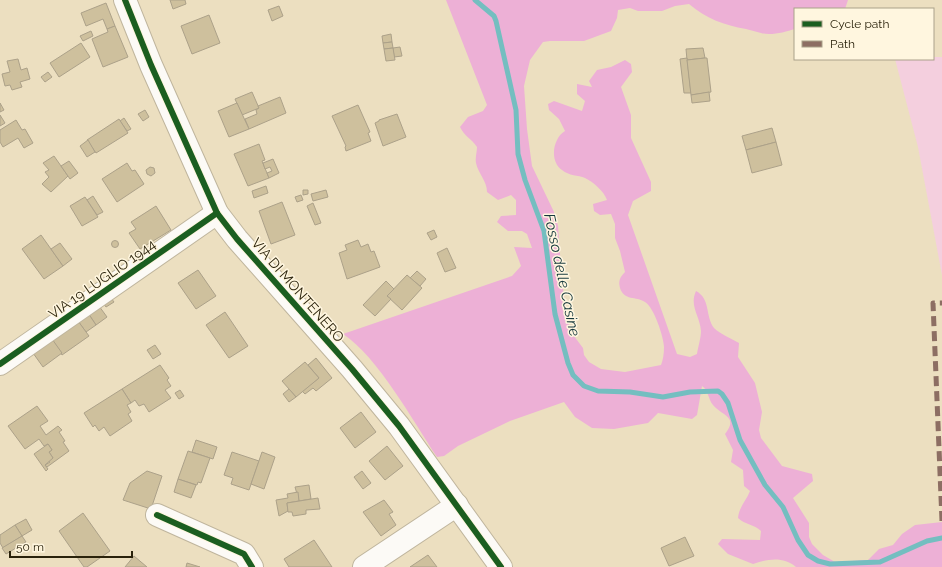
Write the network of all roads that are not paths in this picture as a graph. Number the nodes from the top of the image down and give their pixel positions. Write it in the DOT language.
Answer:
graph roads {
  1 [pos="125,0"];
  2 [pos="217,213"];
  3 [pos="0,364"];
  4 [pos="457,505"];
  5 [pos="157,515"];
  6 [pos="252,567"];
  7 [pos="364,567"];
  8 [pos="502,567"];
  1 -- 2 [label="street, VIA DI MONTENERO"];
  2 -- 3 [label="street, VIA 19 LUGLIO 1944"];
  2 -- 4 [label="street, VIA DI MONTENERO"];
  4 -- 7 [label="street"];
  4 -- 8 [label="street, VIA DI MONTENERO"];
  5 -- 6 [label="street"];
}
